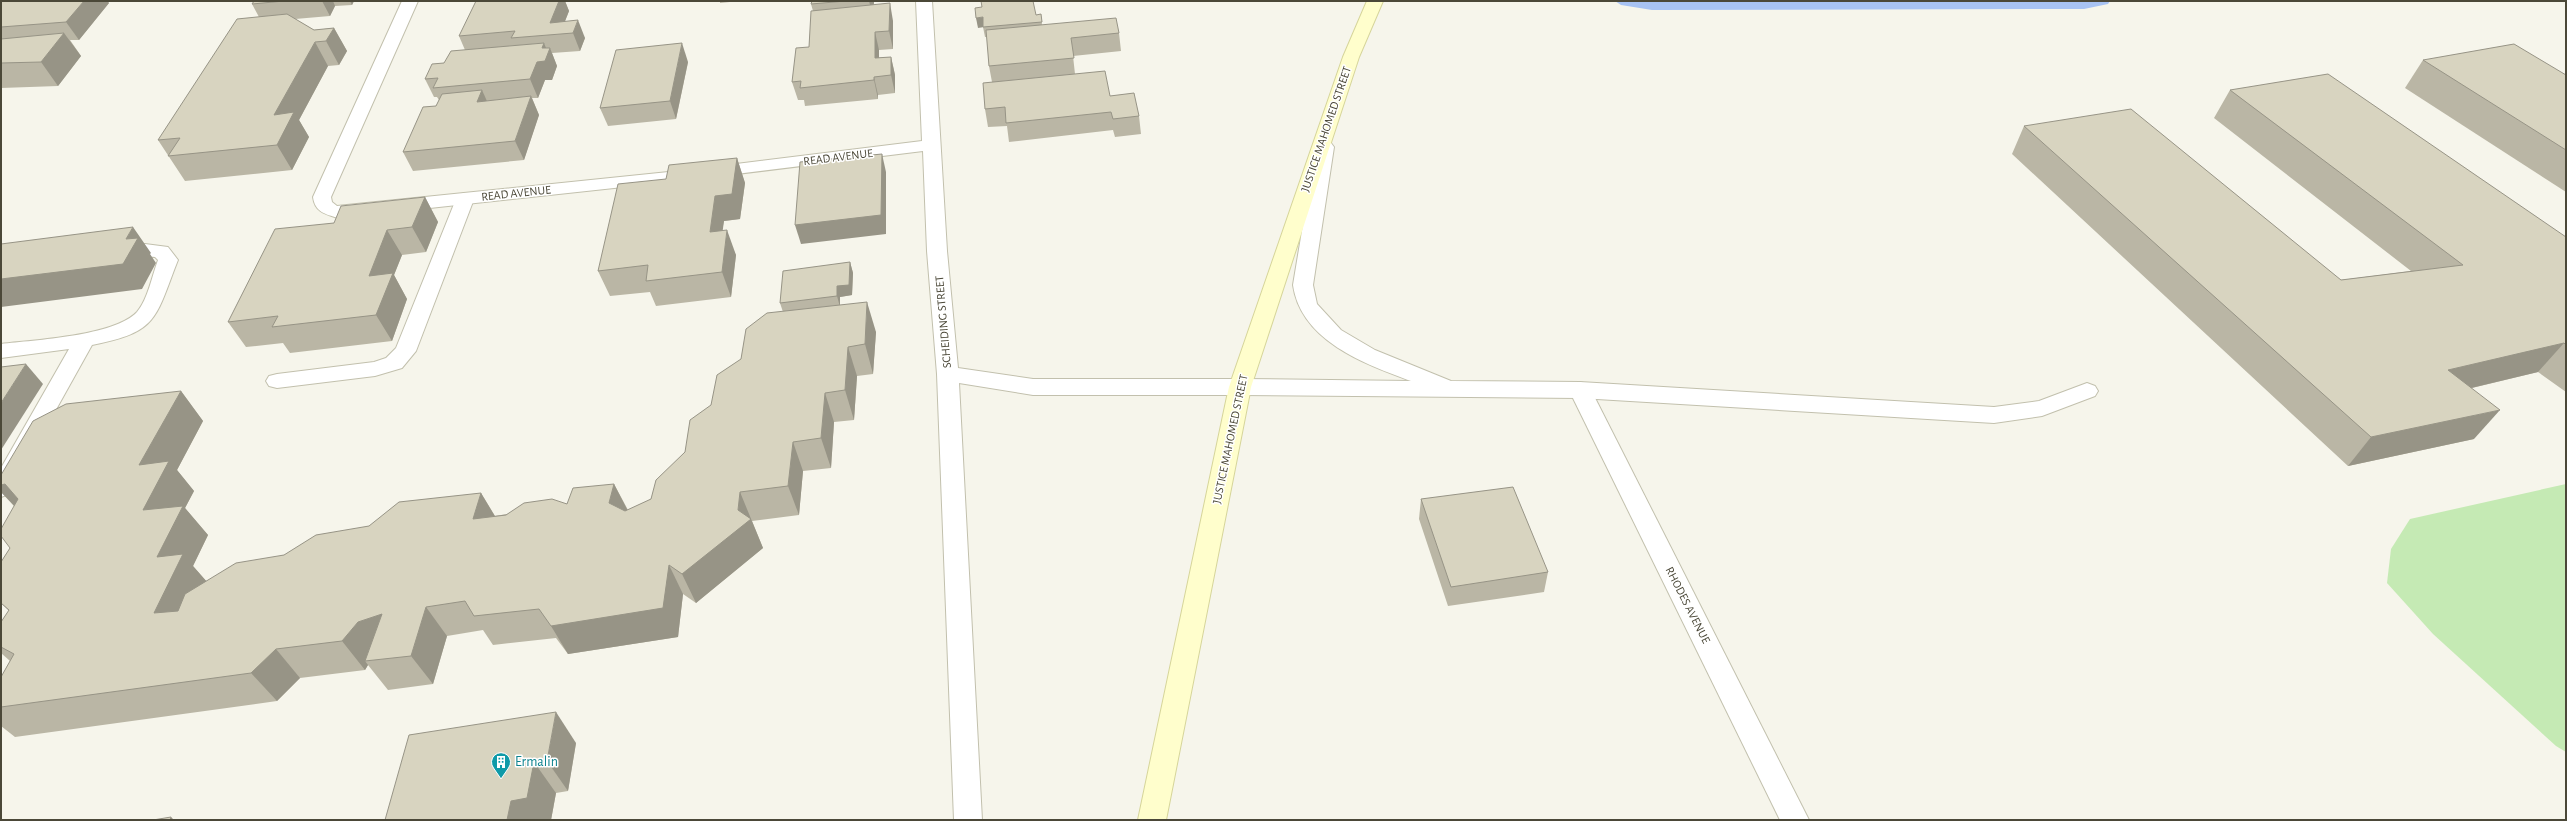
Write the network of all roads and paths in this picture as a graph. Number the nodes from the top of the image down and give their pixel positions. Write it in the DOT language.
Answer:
graph roads {
  1 [pos="410,1"];
  2 [pos="924,1"];
  3 [pos="1375,2"];
  4 [pos="1328,124"];
  5 [pos="932,146"];
  6 [pos="465,199"];
  7 [pos="100,255"];
  8 [pos="85,339"];
  9 [pos="1,351"];
  10 [pos="948,374"];
  11 [pos="277,381"];
  12 [pos="1240,387"];
  13 [pos="1452,389"];
  14 [pos="1580,390"];
  15 [pos="2086,391"];
  16 [pos="1,488"];
  17 [pos="968,820"];
  18 [pos="1152,820"];
  19 [pos="1795,820"];
  1 -- 6 [label="street, READ AVENUE"];
  2 -- 5 [label="street, SCHEIDING STREET"];
  3 -- 4 [label="main road, JUSTICE MAHOMED STREET"];
  4 -- 12 [label="main road, JUSTICE MAHOMED STREET"];
  4 -- 13 [label="street"];
  5 -- 6 [label="street, READ AVENUE"];
  5 -- 10 [label="street, SCHEIDING STREET"];
  6 -- 11 [label="street"];
  7 -- 8 [label="street"];
  8 -- 9 [label="street"];
  8 -- 16 [label="street"];
  10 -- 12 [label="street, SCHEIDING STREET"];
  10 -- 17 [label="street"];
  12 -- 13 [label="street, SCHEIDING STREET"];
  12 -- 18 [label="main road, JUSTICE MAHOMED STREET"];
  13 -- 14 [label="street, SCHEIDING STREET"];
  14 -- 15 [label="street, SCHEIDING STREET"];
  14 -- 19 [label="street, RHODES AVENUE"];
}
